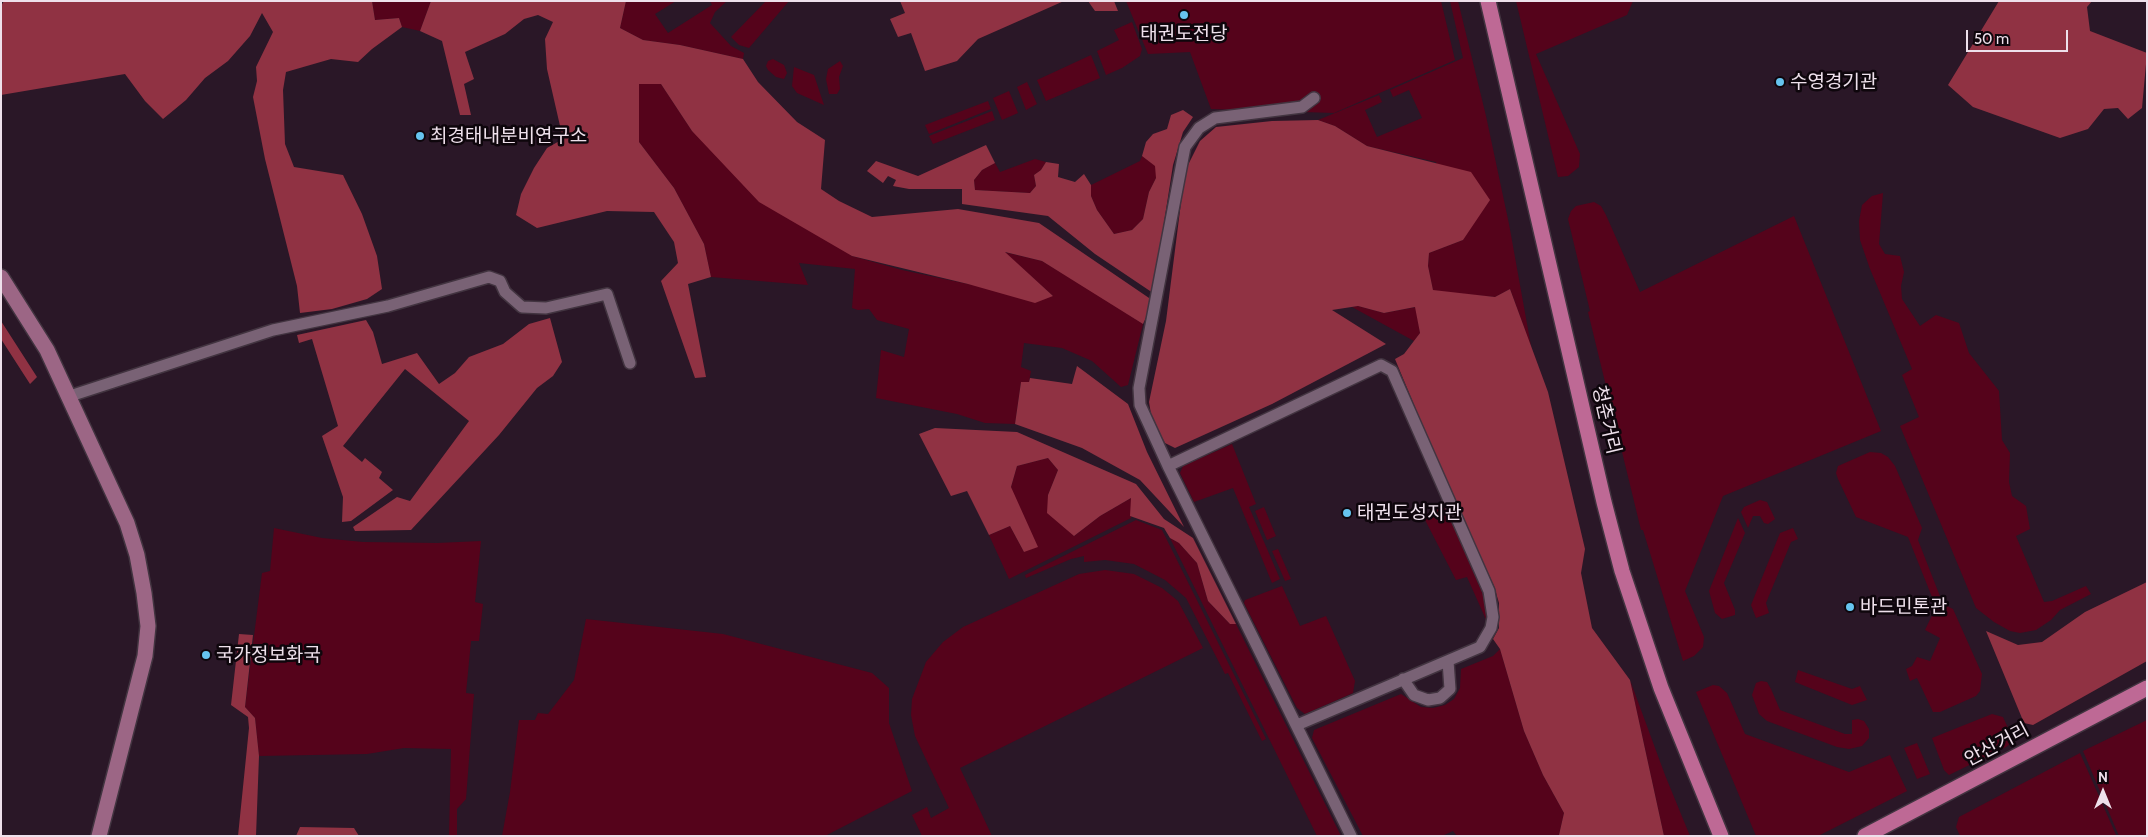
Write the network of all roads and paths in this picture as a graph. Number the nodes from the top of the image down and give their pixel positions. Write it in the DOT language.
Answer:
graph roads {
  1 [pos="1488,1"];
  2 [pos="1314,98"];
  3 [pos="1,277"];
  4 [pos="630,363"];
  5 [pos="67,397"];
  6 [pos="1168,466"];
  7 [pos="1448,661"];
  8 [pos="1403,679"];
  9 [pos="2147,688"];
  10 [pos="1297,726"];
  11 [pos="99,836"];
  12 [pos="1351,836"];
  13 [pos="1721,836"];
  14 [pos="1865,836"];
  1 -- 13 [label="main road, 청춘거리"];
  2 -- 6 [label="street"];
  3 -- 5 [label="street"];
  4 -- 5 [label="street"];
  5 -- 11 [label="street"];
  6 -- 7 [label="street"];
  6 -- 10 [label="street"];
  7 -- 8 [label="street"];
  7 -- 8 [label="street"];
  8 -- 10 [label="street"];
  9 -- 14 [label="main road, 안산거리"];
  10 -- 12 [label="street"];
}
